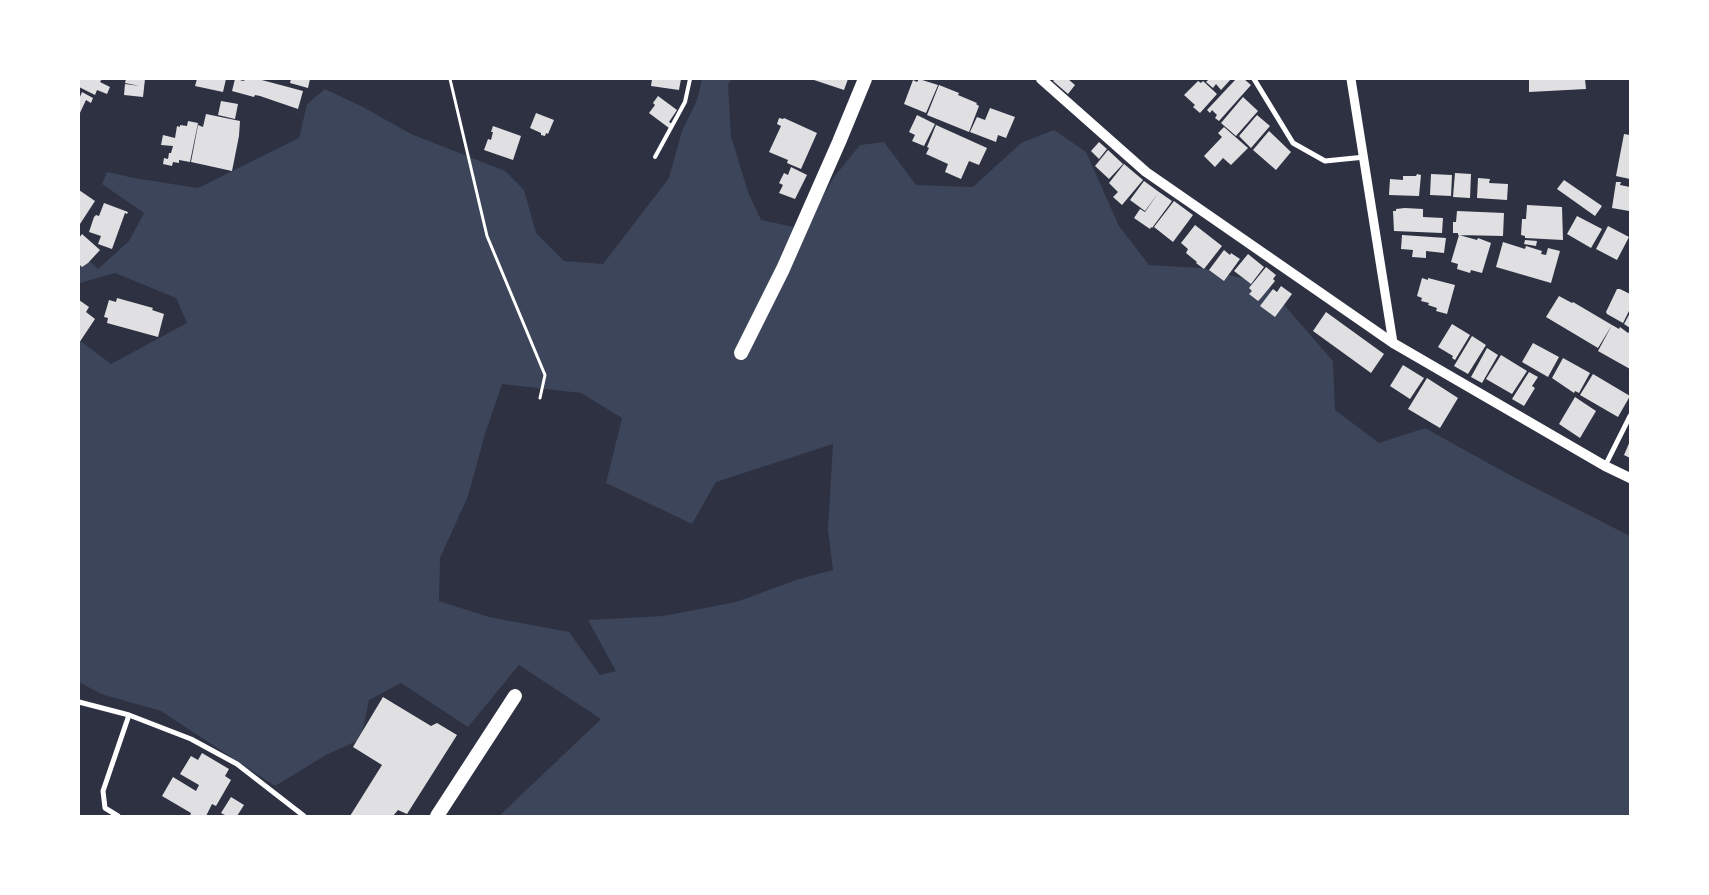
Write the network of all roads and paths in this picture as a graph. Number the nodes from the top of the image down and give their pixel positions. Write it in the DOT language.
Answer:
graph roads {
  1 [pos="450,79"];
  2 [pos="690,79"];
  3 [pos="865,79"];
  4 [pos="1041,79"];
  5 [pos="1254,79"];
  6 [pos="1352,79"];
  7 [pos="655,157"];
  8 [pos="1365,157"];
  9 [pos="1393,343"];
  10 [pos="741,354"];
  11 [pos="540,398"];
  12 [pos="1630,416"];
  13 [pos="1605,466"];
  14 [pos="1630,478"];
  15 [pos="515,696"];
  16 [pos="79,703"];
  17 [pos="129,715"];
  18 [pos="118,816"];
  19 [pos="304,816"];
  20 [pos="437,816"];
  1 -- 11 [label="path"];
  2 -- 7 [label="lane"];
  3 -- 10 [label="highway"];
  4 -- 9 [label="main road"];
  5 -- 8 [label="street"];
  6 -- 8 [label="street"];
  8 -- 9 [label="street"];
  9 -- 13 [label="main road"];
  12 -- 13 [label="street"];
  13 -- 14 [label="main road"];
  15 -- 20 [label="highway"];
  16 -- 17 [label="street"];
  17 -- 18 [label="street"];
  17 -- 19 [label="street"];
}
